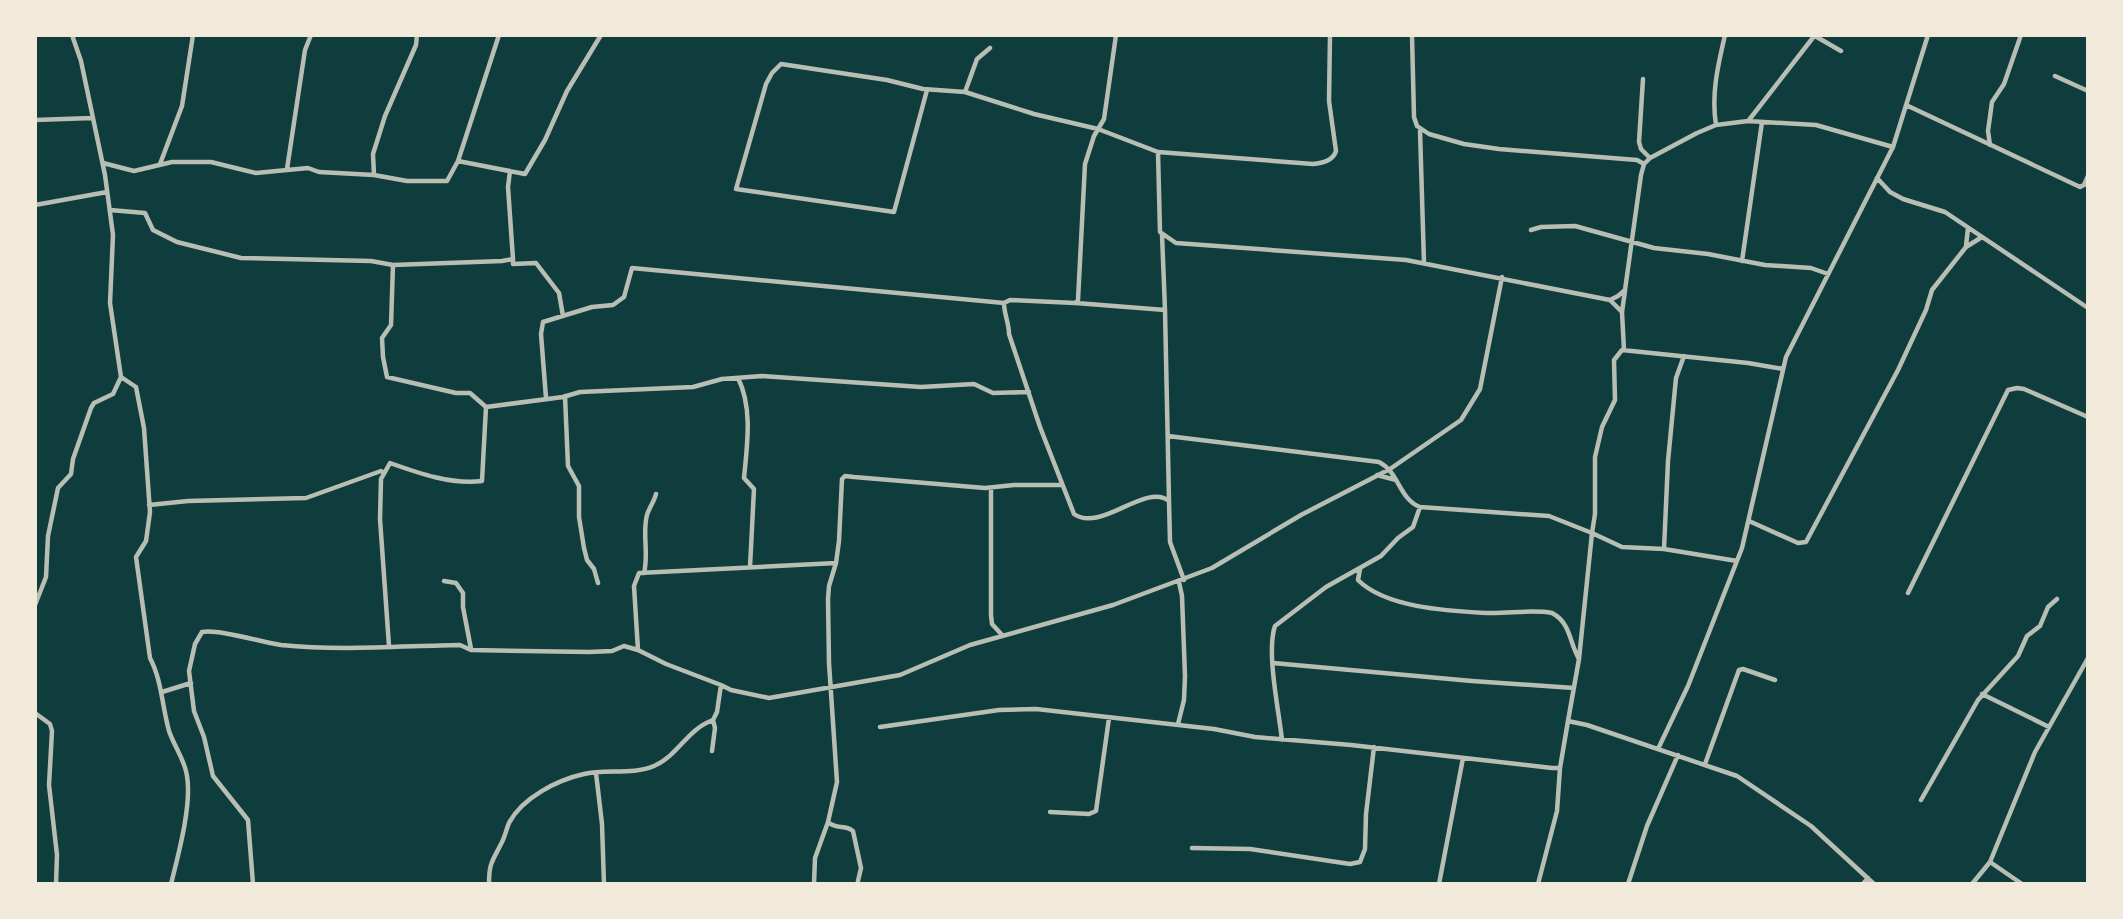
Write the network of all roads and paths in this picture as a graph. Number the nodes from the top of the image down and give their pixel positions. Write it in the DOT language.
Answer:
graph roads {
  1 [pos="72,35"];
  2 [pos="193,35"];
  3 [pos="311,35"];
  4 [pos="417,35"];
  5 [pos="499,35"];
  6 [pos="601,35"];
  7 [pos="1115,35"];
  8 [pos="1330,35"];
  9 [pos="1412,35"];
  10 [pos="1725,35"];
  11 [pos="1815,35"];
  12 [pos="1928,35"];
  13 [pos="2021,35"];
  14 [pos="990,48"];
  15 [pos="1840,51"];
  16 [pos="2056,76"];
  17 [pos="1643,79"];
  18 [pos="927,90"];
  19 [pos="2088,91"];
  20 [pos="965,92"];
  21 [pos="1906,105"];
  22 [pos="92,117"];
  23 [pos="35,120"];
  24 [pos="1748,121"];
  25 [pos="1762,122"];
  26 [pos="1716,125"];
  27 [pos="1098,129"];
  28 [pos="1420,129"];
  29 [pos="1988,131"];
  30 [pos="1976,139"];
  31 [pos="1990,146"];
  32 [pos="1893,148"];
  33 [pos="1158,152"];
  34 [pos="1650,158"];
  35 [pos="458,160"];
  36 [pos="103,163"];
  37 [pos="1644,164"];
  38 [pos="160,165"];
  39 [pos="287,169"];
  40 [pos="510,171"];
  41 [pos="374,175"];
  42 [pos="2088,176"];
  43 [pos="1877,178"];
  44 [pos="107,192"];
  45 [pos="35,205"];
  46 [pos="110,210"];
  47 [pos="1968,228"];
  48 [pos="1531,230"];
  49 [pos="1162,234"];
  50 [pos="1982,237"];
  51 [pos="1633,244"];
  52 [pos="1966,247"];
  53 [pos="513,259"];
  54 [pos="1742,261"];
  55 [pos="1424,263"];
  56 [pos="393,265"];
  57 [pos="1828,274"];
  58 [pos="1502,277"];
  59 [pos="1625,290"];
  60 [pos="1610,300"];
  61 [pos="1004,303"];
  62 [pos="1075,303"];
  63 [pos="2088,308"];
  64 [pos="1165,310"];
  65 [pos="1622,312"];
  66 [pos="563,316"];
  67 [pos="1624,350"];
  68 [pos="1684,356"];
  69 [pos="1783,369"];
  70 [pos="121,377"];
  71 [pos="738,378"];
  72 [pos="1029,392"];
  73 [pos="565,396"];
  74 [pos="546,398"];
  75 [pos="486,407"];
  76 [pos="2088,417"];
  77 [pos="1168,436"];
  78 [pos="1390,469"];
  79 [pos="384,473"];
  80 [pos="1377,475"];
  81 [pos="1396,480"];
  82 [pos="1062,485"];
  83 [pos="991,488"];
  84 [pos="656,494"];
  85 [pos="1169,501"];
  86 [pos="149,505"];
  87 [pos="1420,507"];
  88 [pos="1748,520"];
  89 [pos="1592,533"];
  90 [pos="1664,549"];
  91 [pos="1737,561"];
  92 [pos="836,563"];
  93 [pos="750,568"];
  94 [pos="1360,568"];
  95 [pos="644,573"];
  96 [pos="444,581"];
  97 [pos="1181,581"];
  98 [pos="598,583"];
  99 [pos="1908,593"];
  100 [pos="2057,599"];
  101 [pos="35,605"];
  102 [pos="1002,635"];
  103 [pos="389,646"];
  104 [pos="471,650"];
  105 [pos="638,650"];
  106 [pos="2088,658"];
  107 [pos="1579,659"];
  108 [pos="1273,663"];
  109 [pos="1774,680"];
  110 [pos="191,683"];
  111 [pos="721,685"];
  112 [pos="832,687"];
  113 [pos="1574,688"];
  114 [pos="162,692"];
  115 [pos="1982,694"];
  116 [pos="35,713"];
  117 [pos="1109,718"];
  118 [pos="713,720"];
  119 [pos="1568,721"];
  120 [pos="1178,724"];
  121 [pos="880,727"];
  122 [pos="2049,727"];
  123 [pos="1282,740"];
  124 [pos="1374,747"];
  125 [pos="1658,749"];
  126 [pos="712,751"];
  127 [pos="1678,755"];
  128 [pos="1463,758"];
  129 [pos="1705,764"];
  130 [pos="1560,768"];
  131 [pos="596,773"];
  132 [pos="1921,800"];
  133 [pos="1050,812"];
  134 [pos="828,822"];
  135 [pos="1192,848"];
  136 [pos="1990,862"];
  137 [pos="1868,878"];
  138 [pos="858,881"];
  139 [pos="56,884"];
  140 [pos="171,884"];
  141 [pos="253,884"];
  142 [pos="489,884"];
  143 [pos="604,884"];
  144 [pos="814,884"];
  145 [pos="1439,884"];
  146 [pos="1538,884"];
  147 [pos="1628,884"];
  148 [pos="1863,884"];
  149 [pos="1874,884"];
  150 [pos="1972,884"];
  151 [pos="2022,884"];
  1 -- 22 [label="street"];
  2 -- 38 [label="street"];
  3 -- 39 [label="street"];
  4 -- 41 [label="street"];
  5 -- 35 [label="street"];
  6 -- 40 [label="street"];
  7 -- 27 [label="street"];
  8 -- 33 [label="street"];
  9 -- 28 [label="street"];
  10 -- 26 [label="street"];
  11 -- 15 [label="street"];
  11 -- 24 [label="street"];
  12 -- 21 [label="street"];
  13 -- 29 [label="street"];
  14 -- 20 [label="street"];
  16 -- 19 [label="street"];
  17 -- 34 [label="street"];
  18 -- 18 [label="street"];
  18 -- 20 [label="street"];
  20 -- 27 [label="street"];
  21 -- 30 [label="street"];
  21 -- 32 [label="street"];
  22 -- 23 [label="street"];
  22 -- 36 [label="street"];
  24 -- 25 [label="street"];
  24 -- 26 [label="street"];
  25 -- 32 [label="street"];
  25 -- 54 [label="street"];
  26 -- 34 [label="street"];
  27 -- 33 [label="street"];
  27 -- 62 [label="street"];
  28 -- 37 [label="street"];
  28 -- 55 [label="street"];
  29 -- 30 [label="street"];
  29 -- 31 [label="street"];
  30 -- 31 [label="street"];
  31 -- 42 [label="street"];
  32 -- 43 [label="street"];
  33 -- 49 [label="street"];
  34 -- 37 [label="street"];
  35 -- 40 [label="street"];
  35 -- 41 [label="street"];
  36 -- 38 [label="street"];
  36 -- 44 [label="street"];
  37 -- 51 [label="street"];
  38 -- 39 [label="street"];
  39 -- 41 [label="street"];
  40 -- 53 [label="street"];
  43 -- 47 [label="street"];
  43 -- 57 [label="street"];
  44 -- 45 [label="street"];
  44 -- 46 [label="street"];
  46 -- 56 [label="street"];
  46 -- 70 [label="street"];
  47 -- 50 [label="street"];
  47 -- 52 [label="street"];
  48 -- 51 [label="street"];
  49 -- 55 [label="street"];
  49 -- 64 [label="street"];
  50 -- 52 [label="street"];
  50 -- 63 [label="street"];
  51 -- 54 [label="street"];
  51 -- 59 [label="street"];
  52 -- 88 [label="street"];
  53 -- 56 [label="street"];
  53 -- 66 [label="street"];
  54 -- 57 [label="street"];
  55 -- 58 [label="street"];
  56 -- 75 [label="street"];
  57 -- 69 [label="street"];
  58 -- 60 [label="street"];
  58 -- 78 [label="street"];
  59 -- 60 [label="street"];
  59 -- 65 [label="street"];
  60 -- 65 [label="street"];
  61 -- 62 [label="street"];
  61 -- 66 [label="street"];
  61 -- 72 [label="street"];
  62 -- 64 [label="street"];
  64 -- 77 [label="street"];
  65 -- 67 [label="street"];
  66 -- 74 [label="street"];
  67 -- 68 [label="street"];
  67 -- 89 [label="street"];
  68 -- 69 [label="street"];
  68 -- 90 [label="street"];
  69 -- 88 [label="street"];
  70 -- 86 [label="street"];
  70 -- 101 [label="street"];
  71 -- 72 [label="street"];
  71 -- 73 [label="street"];
  71 -- 93 [label="street"];
  72 -- 82 [label="street"];
  73 -- 74 [label="street"];
  73 -- 98 [label="street"];
  74 -- 75 [label="street"];
  75 -- 79 [label="street"];
  76 -- 99 [label="street"];
  77 -- 78 [label="street"];
  77 -- 85 [label="street"];
  78 -- 80 [label="street"];
  78 -- 81 [label="street"];
  79 -- 86 [label="street"];
  79 -- 103 [label="street"];
  80 -- 81 [label="street"];
  80 -- 97 [label="street"];
  81 -- 87 [label="street"];
  82 -- 83 [label="street"];
  82 -- 85 [label="street"];
  83 -- 92 [label="street"];
  83 -- 102 [label="street"];
  84 -- 95 [label="street"];
  85 -- 97 [label="street"];
  86 -- 114 [label="street"];
  87 -- 89 [label="street"];
  87 -- 94 [label="street"];
  88 -- 91 [label="street"];
  89 -- 90 [label="street"];
  89 -- 107 [label="street"];
  90 -- 91 [label="street"];
  91 -- 125 [label="street"];
  92 -- 93 [label="street"];
  92 -- 112 [label="street"];
  93 -- 95 [label="street"];
  94 -- 107 [label="street"];
  94 -- 108 [label="street"];
  95 -- 105 [label="street"];
  96 -- 104 [label="street"];
  97 -- 102 [label="street"];
  97 -- 120 [label="street"];
  100 -- 115 [label="street"];
  102 -- 112 [label="street"];
  103 -- 104 [label="street"];
  103 -- 110 [label="street"];
  104 -- 105 [label="street"];
  105 -- 111 [label="street"];
  106 -- 122 [label="street"];
  107 -- 113 [label="street"];
  108 -- 113 [label="street"];
  108 -- 123 [label="street"];
  109 -- 129 [label="street"];
  110 -- 114 [label="street"];
  110 -- 141 [label="street"];
  111 -- 112 [label="street"];
  111 -- 118 [label="street"];
  112 -- 134 [label="street"];
  113 -- 119 [label="street"];
  114 -- 140 [label="street"];
  115 -- 122 [label="street"];
  115 -- 132 [label="street"];
  116 -- 139 [label="street"];
  117 -- 120 [label="street"];
  117 -- 121 [label="street"];
  117 -- 133 [label="street"];
  118 -- 126 [label="street"];
  118 -- 131 [label="street"];
  119 -- 125 [label="street"];
  119 -- 130 [label="street"];
  120 -- 123 [label="street"];
  122 -- 136 [label="street"];
  123 -- 124 [label="street"];
  124 -- 128 [label="street"];
  124 -- 135 [label="street"];
  125 -- 127 [label="street"];
  127 -- 129 [label="street"];
  127 -- 147 [label="street"];
  128 -- 130 [label="street"];
  128 -- 145 [label="street"];
  129 -- 137 [label="street"];
  130 -- 146 [label="street"];
  131 -- 142 [label="street"];
  131 -- 143 [label="street"];
  134 -- 138 [label="street"];
  134 -- 144 [label="street"];
  136 -- 150 [label="street"];
  136 -- 151 [label="street"];
  137 -- 148 [label="street"];
  137 -- 149 [label="street"];
}
